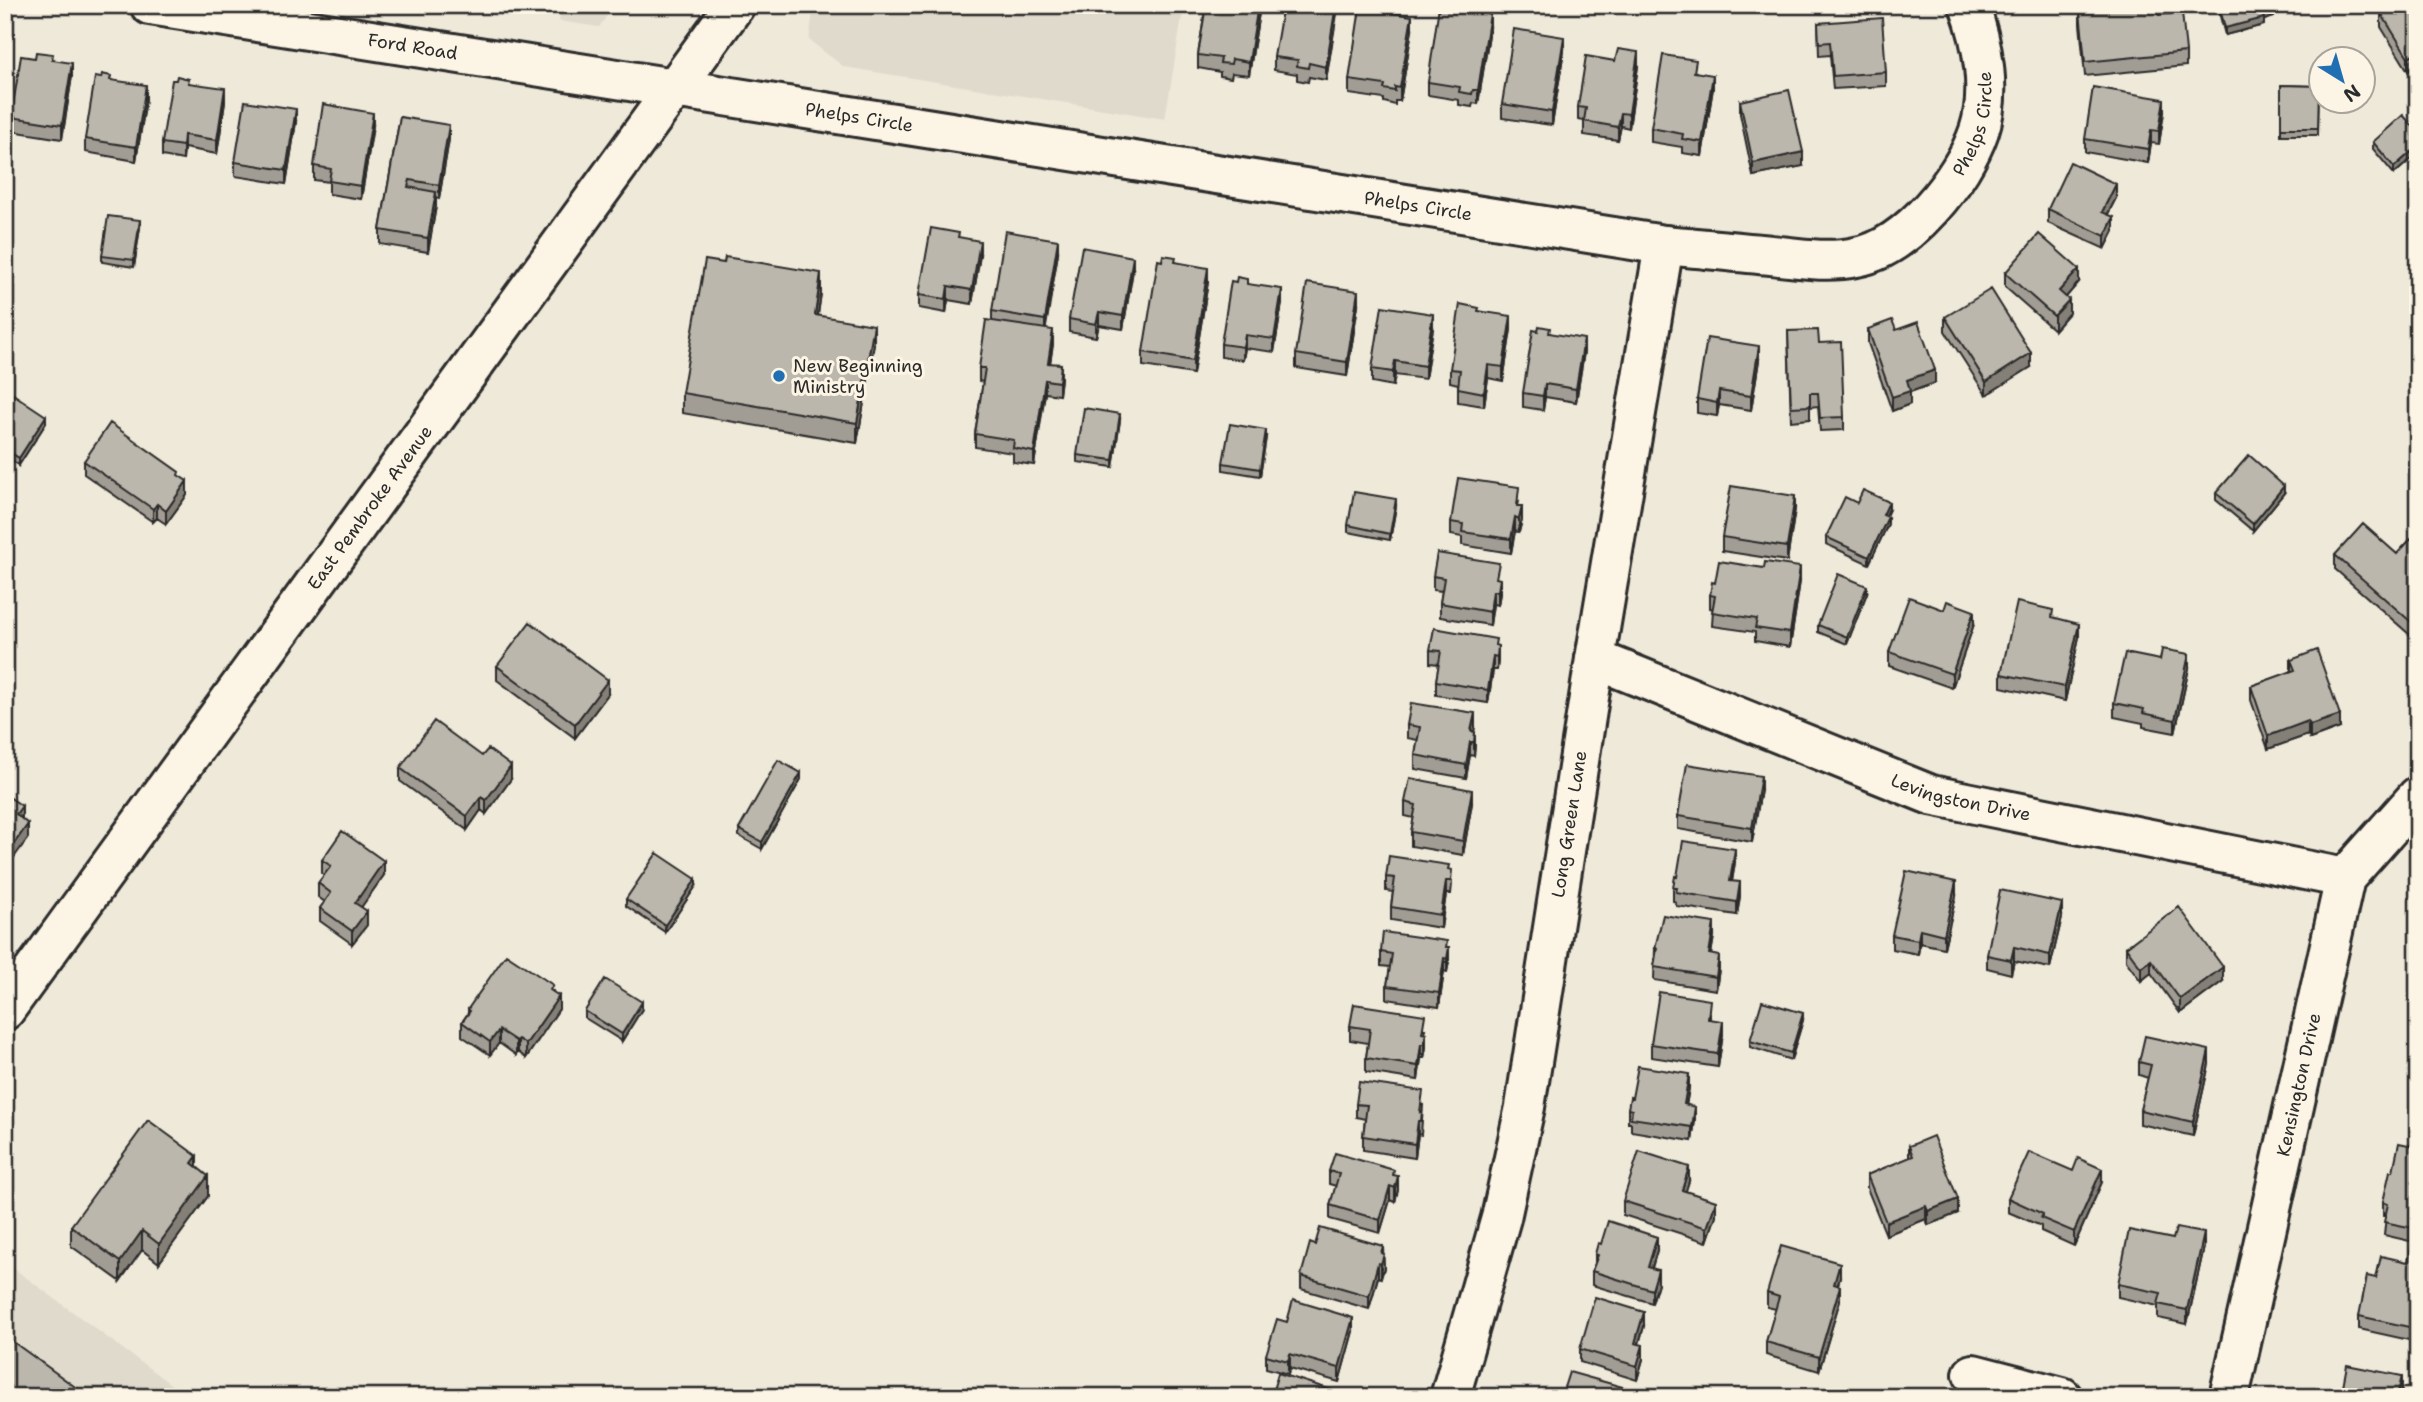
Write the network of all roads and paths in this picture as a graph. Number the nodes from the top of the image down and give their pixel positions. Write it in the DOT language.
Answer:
graph roads {
  1 [pos="150,5"];
  2 [pos="735,5"];
  3 [pos="1969,5"];
  4 [pos="675,90"];
  5 [pos="1664,245"];
  6 [pos="1595,659"];
  7 [pos="2418,796"];
  8 [pos="2345,878"];
  9 [pos="5,1010"];
  10 [pos="1973,1374"];
  11 [pos="1450,1397"];
  12 [pos="2062,1397"];
  13 [pos="2230,1397"];
  1 -- 4 [label="street, Ford Road"];
  2 -- 4 [label="street, East Pembroke Avenue"];
  3 -- 5 [label="street, Phelps Circle"];
  4 -- 5 [label="street, Phelps Circle"];
  4 -- 9 [label="street, East Pembroke Avenue"];
  5 -- 6 [label="street, Long Green Lane"];
  6 -- 8 [label="street, Levingston Drive"];
  6 -- 11 [label="street, Long Green Lane"];
  7 -- 8 [label="street, Kensington Drive"];
  8 -- 13 [label="street, Kensington Drive"];
  10 -- 12 [label="street"];
}
